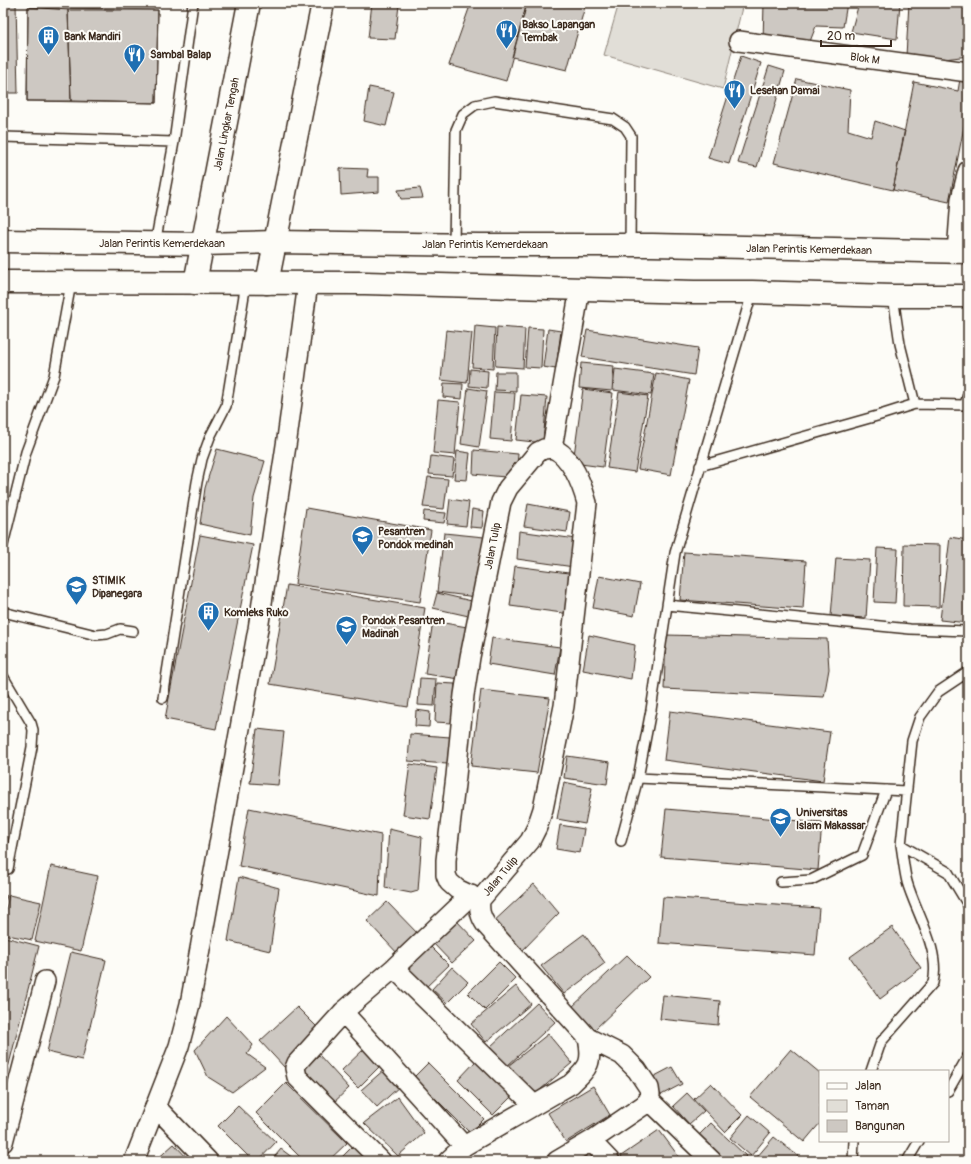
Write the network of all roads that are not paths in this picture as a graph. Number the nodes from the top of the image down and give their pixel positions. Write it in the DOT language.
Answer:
graph roads {
  1 [pos="193,3"];
  2 [pos="249,3"];
  3 [pos="323,3"];
  4 [pos="739,41"];
  5 [pos="968,72"];
  6 [pos="3,138"];
  7 [pos="174,142"];
  8 [pos="968,171"];
  9 [pos="3,241"];
  10 [pos="275,242"];
  11 [pos="155,244"];
  12 [pos="203,244"];
  13 [pos="454,244"];
  14 [pos="630,246"];
  15 [pos="963,253"];
  16 [pos="3,282"];
  17 [pos="71,283"];
  18 [pos="195,283"];
  19 [pos="256,283"];
  20 [pos="308,283"];
  21 [pos="580,289"];
  22 [pos="752,292"];
  23 [pos="893,296"];
  24 [pos="968,296"];
  25 [pos="968,394"];
  26 [pos="915,404"];
  27 [pos="966,405"];
  28 [pos="552,448"];
  29 [pos="700,466"];
  30 [pos="3,545"];
  31 [pos="667,604"];
  32 [pos="3,612"];
  33 [pos="968,631"];
  34 [pos="132,632"];
  35 [pos="968,672"];
  36 [pos="3,676"];
  37 [pos="163,698"];
  38 [pos="638,778"];
  39 [pos="886,790"];
  40 [pos="906,791"];
  41 [pos="621,841"];
  42 [pos="901,845"];
  43 [pos="8,869"];
  44 [pos="781,882"];
  45 [pos="476,897"];
  46 [pos="968,905"];
  47 [pos="394,968"];
  48 [pos="45,981"];
  49 [pos="343,1012"];
  50 [pos="588,1038"];
  51 [pos="968,1056"];
  52 [pos="871,1070"];
  53 [pos="949,1089"];
  54 [pos="649,1100"];
  55 [pos="534,1105"];
  56 [pos="155,1106"];
  57 [pos="591,1141"];
  58 [pos="3,1142"];
  59 [pos="854,1142"];
  60 [pos="918,1142"];
  61 [pos="464,1146"];
  62 [pos="134,1161"];
  63 [pos="208,1161"];
  64 [pos="381,1161"];
  65 [pos="448,1161"];
  66 [pos="557,1161"];
  67 [pos="610,1161"];
  68 [pos="712,1161"];
  69 [pos="853,1161"];
  70 [pos="908,1161"];
  1 -- 7 [label="lane"];
  2 -- 12 [label="main road, Jalan Lingkar Tengah"];
  3 -- 10 [label="main road"];
  4 -- 5 [label="street, Blok M"];
  6 -- 7 [label="lane"];
  7 -- 11 [label="lane"];
  8 -- 15 [label="street"];
  9 -- 11 [label="main road, Jalan Perintis Kemerdekaan"];
  10 -- 12 [label="main road, Jalan Perintis Kemerdekaan"];
  10 -- 13 [label="main road, Jalan Perintis Kemerdekaan"];
  10 -- 19 [label="main road"];
  11 -- 12 [label="main road, Jalan Perintis Kemerdekaan"];
  12 -- 18 [label="main road, Jalan Lingkar Tengah"];
  13 -- 14 [label="main road, Jalan Perintis Kemerdekaan"];
  13 -- 14 [label="lane"];
  14 -- 15 [label="main road, Jalan Perintis Kemerdekaan"];
  16 -- 17 [label="main road"];
  17 -- 18 [label="main road"];
  17 -- 30 [label="lane"];
  18 -- 19 [label="main road"];
  19 -- 20 [label="main road"];
  19 -- 37 [label="lane"];
  20 -- 21 [label="main road"];
  20 -- 56 [label="street"];
  21 -- 22 [label="main road"];
  21 -- 28 [label="street"];
  22 -- 23 [label="main road"];
  22 -- 29 [label="lane"];
  23 -- 24 [label="main road"];
  23 -- 26 [label="lane"];
  25 -- 27 [label="lane"];
  26 -- 27 [label="lane"];
  26 -- 29 [label="lane"];
  28 -- 45 [label="street, Jalan Tulip"];
  28 -- 45 [label="street, Jalan Tulip"];
  29 -- 31 [label="lane"];
  31 -- 33 [label="lane"];
  31 -- 38 [label="lane"];
  32 -- 34 [label="lane"];
  35 -- 40 [label="lane"];
  36 -- 43 [label="lane"];
  38 -- 39 [label="lane"];
  38 -- 41 [label="lane"];
  39 -- 40 [label="lane"];
  39 -- 44 [label="lane"];
  40 -- 42 [label="lane"];
  42 -- 46 [label="lane"];
  42 -- 52 [label="lane"];
  45 -- 47 [label="street"];
  45 -- 50 [label="street"];
  47 -- 49 [label="street"];
  47 -- 55 [label="street"];
  48 -- 58 [label="street"];
  49 -- 61 [label="street"];
  49 -- 64 [label="street"];
  50 -- 54 [label="street"];
  50 -- 55 [label="street"];
  51 -- 53 [label="lane"];
  54 -- 57 [label="street"];
  54 -- 68 [label="street"];
  55 -- 61 [label="street"];
  56 -- 62 [label="street"];
  56 -- 63 [label="street"];
  57 -- 66 [label="street"];
  57 -- 67 [label="street"];
  59 -- 69 [label="lane"];
  60 -- 70 [label="lane"];
  61 -- 65 [label="street"];
}
